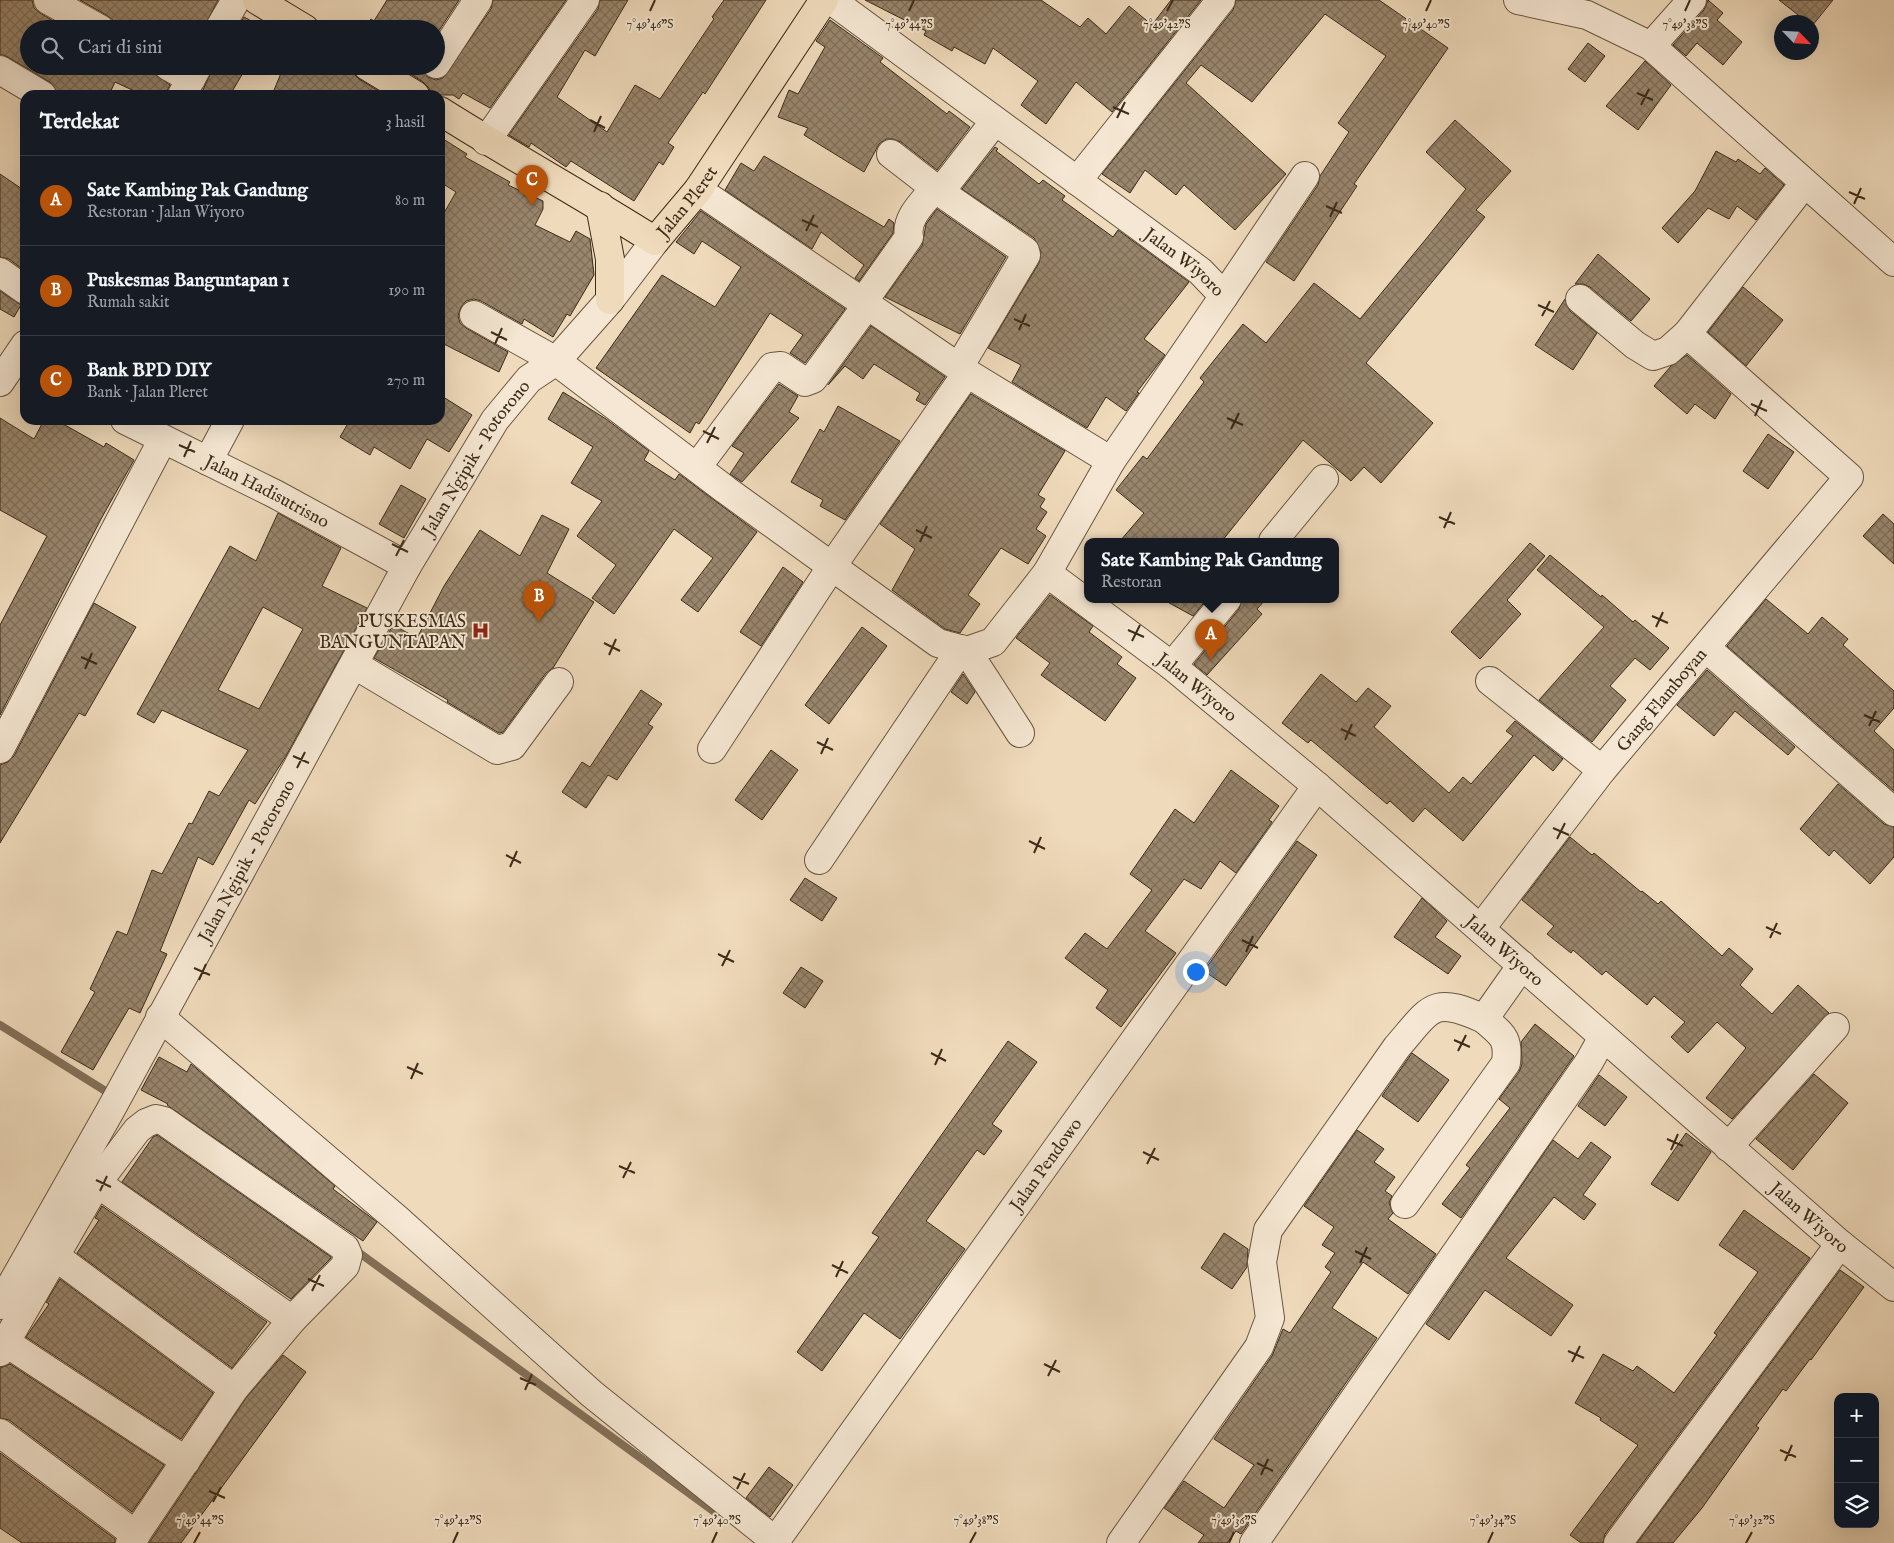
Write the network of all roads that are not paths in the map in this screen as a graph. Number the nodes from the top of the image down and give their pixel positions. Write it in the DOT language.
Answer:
graph roads {
  1 [pos="48,0"];
  2 [pos="236,0"];
  3 [pos="258,0"];
  4 [pos="478,0"];
  5 [pos="585,0"];
  6 [pos="824,0"];
  7 [pos="831,0"];
  8 [pos="1221,0"];
  9 [pos="1518,0"];
  10 [pos="1692,0"];
  11 [pos="1594,8"];
  12 [pos="84,20"];
  13 [pos="225,20"];
  14 [pos="290,20"];
  15 [pos="1651,46"];
  16 [pos="445,50"];
  17 [pos="0,70"];
  18 [pos="382,75"];
  19 [pos="428,75"];
  20 [pos="34,90"];
  21 [pos="407,90"];
  22 [pos="418,90"];
  23 [pos="445,114"];
  24 [pos="995,121"];
  25 [pos="486,141"];
  26 [pos="891,154"];
  27 [pos="1305,176"];
  28 [pos="1077,181"];
  29 [pos="1804,184"];
  30 [pos="698,190"];
  31 [pos="937,190"];
  32 [pos="600,206"];
  33 [pos="655,241"];
  34 [pos="1894,262"];
  35 [pos="0,272"];
  36 [pos="20,286"];
  37 [pos="1224,296"];
  38 [pos="1580,299"];
  39 [pos="610,300"];
  40 [pos="865,303"];
  41 [pos="474,315"];
  42 [pos="1687,334"];
  43 [pos="20,356"];
  44 [pos="556,361"];
  45 [pos="963,370"];
  46 [pos="11,375"];
  47 [pos="135,425"];
  48 [pos="227,425"];
  49 [pos="163,439"];
  50 [pos="208,461"];
  51 [pos="1111,461"];
  52 [pos="697,467"];
  53 [pos="1324,479"];
  54 [pos="1276,538"];
  55 [pos="407,566"];
  56 [pos="832,566"];
  57 [pos="1047,573"];
  58 [pos="1084,601"];
  59 [pos="1087,603"];
  60 [pos="1224,603"];
  61 [pos="1706,648"];
  62 [pos="964,650"];
  63 [pos="355,665"];
  64 [pos="1172,666"];
  65 [pos="1490,681"];
  66 [pos="559,682"];
  67 [pos="1020,733"];
  68 [pos="712,748"];
  69 [pos="0,749"];
  70 [pos="1602,770"];
  71 [pos="1317,786"];
  72 [pos="1894,812"];
  73 [pos="819,860"];
  74 [pos="1481,928"];
  75 [pos="1522,965"];
  76 [pos="160,1018"];
  77 [pos="1484,1019"];
  78 [pos="1835,1027"];
  79 [pos="1603,1037"];
  80 [pos="1728,1147"];
  81 [pos="97,1183"];
  82 [pos="1405,1204"];
  83 [pos="1840,1244"];
  84 [pos="44,1251"];
  85 [pos="1894,1287"];
  86 [pos="0,1306"];
  87 [pos="292,1320"];
  88 [pos="3,1347"];
  89 [pos="234,1389"];
  90 [pos="0,1433"];
  91 [pos="186,1461"];
  92 [pos="133,1539"];
  93 [pos="781,1540"];
  94 [pos="1121,1543"];
  95 [pos="1254,1543"];
  96 [pos="1618,1543"];
  1 -- 12 [label="street"];
  2 -- 13 [label="street"];
  3 -- 14 [label="main road"];
  4 -- 16 [label="street"];
  5 -- 25 [label="street"];
  6 -- 30 [label="main road, Jalan Pleret"];
  7 -- 24 [label="street, Jalan Wiyoro"];
  8 -- 28 [label="street"];
  9 -- 11 [label="street"];
  10 -- 15 [label="street"];
  11 -- 15 [label="street"];
  15 -- 29 [label="street"];
  17 -- 20 [label="street"];
  18 -- 21 [label="main road"];
  19 -- 22 [label="street"];
  23 -- 25 [label="main road, Jalan Pleret"];
  24 -- 28 [label="street, Jalan Wiyoro"];
  24 -- 31 [label="street"];
  25 -- 32 [label="main road, Jalan Pleret"];
  26 -- 31 [label="street"];
  27 -- 37 [label="street"];
  28 -- 37 [label="street, Jalan Wiyoro"];
  29 -- 34 [label="street"];
  29 -- 42 [label="street"];
  30 -- 33 [label="main road, Jalan Pleret"];
  30 -- 40 [label="street"];
  31 -- 40 [label="street"];
  31 -- 45 [label="street"];
  32 -- 33 [label="main road, Jalan Pleret"];
  32 -- 39 [label="main road"];
  33 -- 39 [label="street, Jalan Ngipik - Potorono"];
  35 -- 36 [label="street"];
  37 -- 51 [label="street, Jalan Wiyoro"];
  38 -- 42 [label="street"];
  39 -- 44 [label="street, Jalan Ngipik - Potorono"];
  40 -- 45 [label="street"];
  40 -- 52 [label="street"];
  41 -- 44 [label="street"];
  42 -- 61 [label="street, Gang Flamboyan"];
  43 -- 46 [label="street"];
  44 -- 52 [label="street"];
  44 -- 55 [label="street, Jalan Ngipik - Potorono"];
  45 -- 51 [label="street"];
  45 -- 56 [label="street"];
  47 -- 49 [label="street, Jalan Hadisutrisno"];
  48 -- 50 [label="street"];
  49 -- 50 [label="street, Jalan Hadisutrisno"];
  49 -- 69 [label="street"];
  50 -- 55 [label="street, Jalan Hadisutrisno"];
  51 -- 57 [label="street, Jalan Wiyoro"];
  52 -- 56 [label="street"];
  53 -- 54 [label="street"];
  55 -- 63 [label="street, Jalan Ngipik - Potorono"];
  56 -- 62 [label="street"];
  56 -- 68 [label="street"];
  57 -- 58 [label="street, Jalan Wiyoro"];
  57 -- 62 [label="street"];
  59 -- 64 [label="street, Jalan Wiyoro"];
  60 -- 64 [label="street"];
  61 -- 70 [label="street, Gang Flamboyan"];
  61 -- 72 [label="street"];
  62 -- 67 [label="street"];
  62 -- 73 [label="street"];
  63 -- 66 [label="street"];
  63 -- 76 [label="street, Jalan Ngipik - Potorono"];
  64 -- 71 [label="street, Jalan Wiyoro"];
  65 -- 70 [label="street"];
  70 -- 74 [label="street, Gang Flamboyan"];
  71 -- 74 [label="street, Jalan Wiyoro"];
  71 -- 93 [label="street, Jalan Pendowo"];
  74 -- 75 [label="street, Jalan Wiyoro"];
  75 -- 77 [label="street"];
  75 -- 79 [label="street, Jalan Wiyoro"];
  76 -- 84 [label="street, Jalan Ngipik - Potorono"];
  76 -- 93 [label="street"];
  77 -- 82 [label="street"];
  77 -- 94 [label="street"];
  78 -- 80 [label="street"];
  79 -- 80 [label="street, Jalan Wiyoro"];
  79 -- 95 [label="street"];
  80 -- 83 [label="street, Jalan Wiyoro"];
  81 -- 84 [label="street"];
  81 -- 87 [label="street"];
  81 -- 87 [label="street"];
  83 -- 85 [label="street, Jalan Wiyoro"];
  83 -- 96 [label="street"];
  84 -- 86 [label="street, Jalan Ngipik - Potorono"];
  84 -- 88 [label="street"];
  84 -- 89 [label="street"];
  87 -- 89 [label="street"];
  88 -- 91 [label="street"];
  89 -- 91 [label="street"];
  90 -- 92 [label="street"];
  91 -- 92 [label="street"];
}
